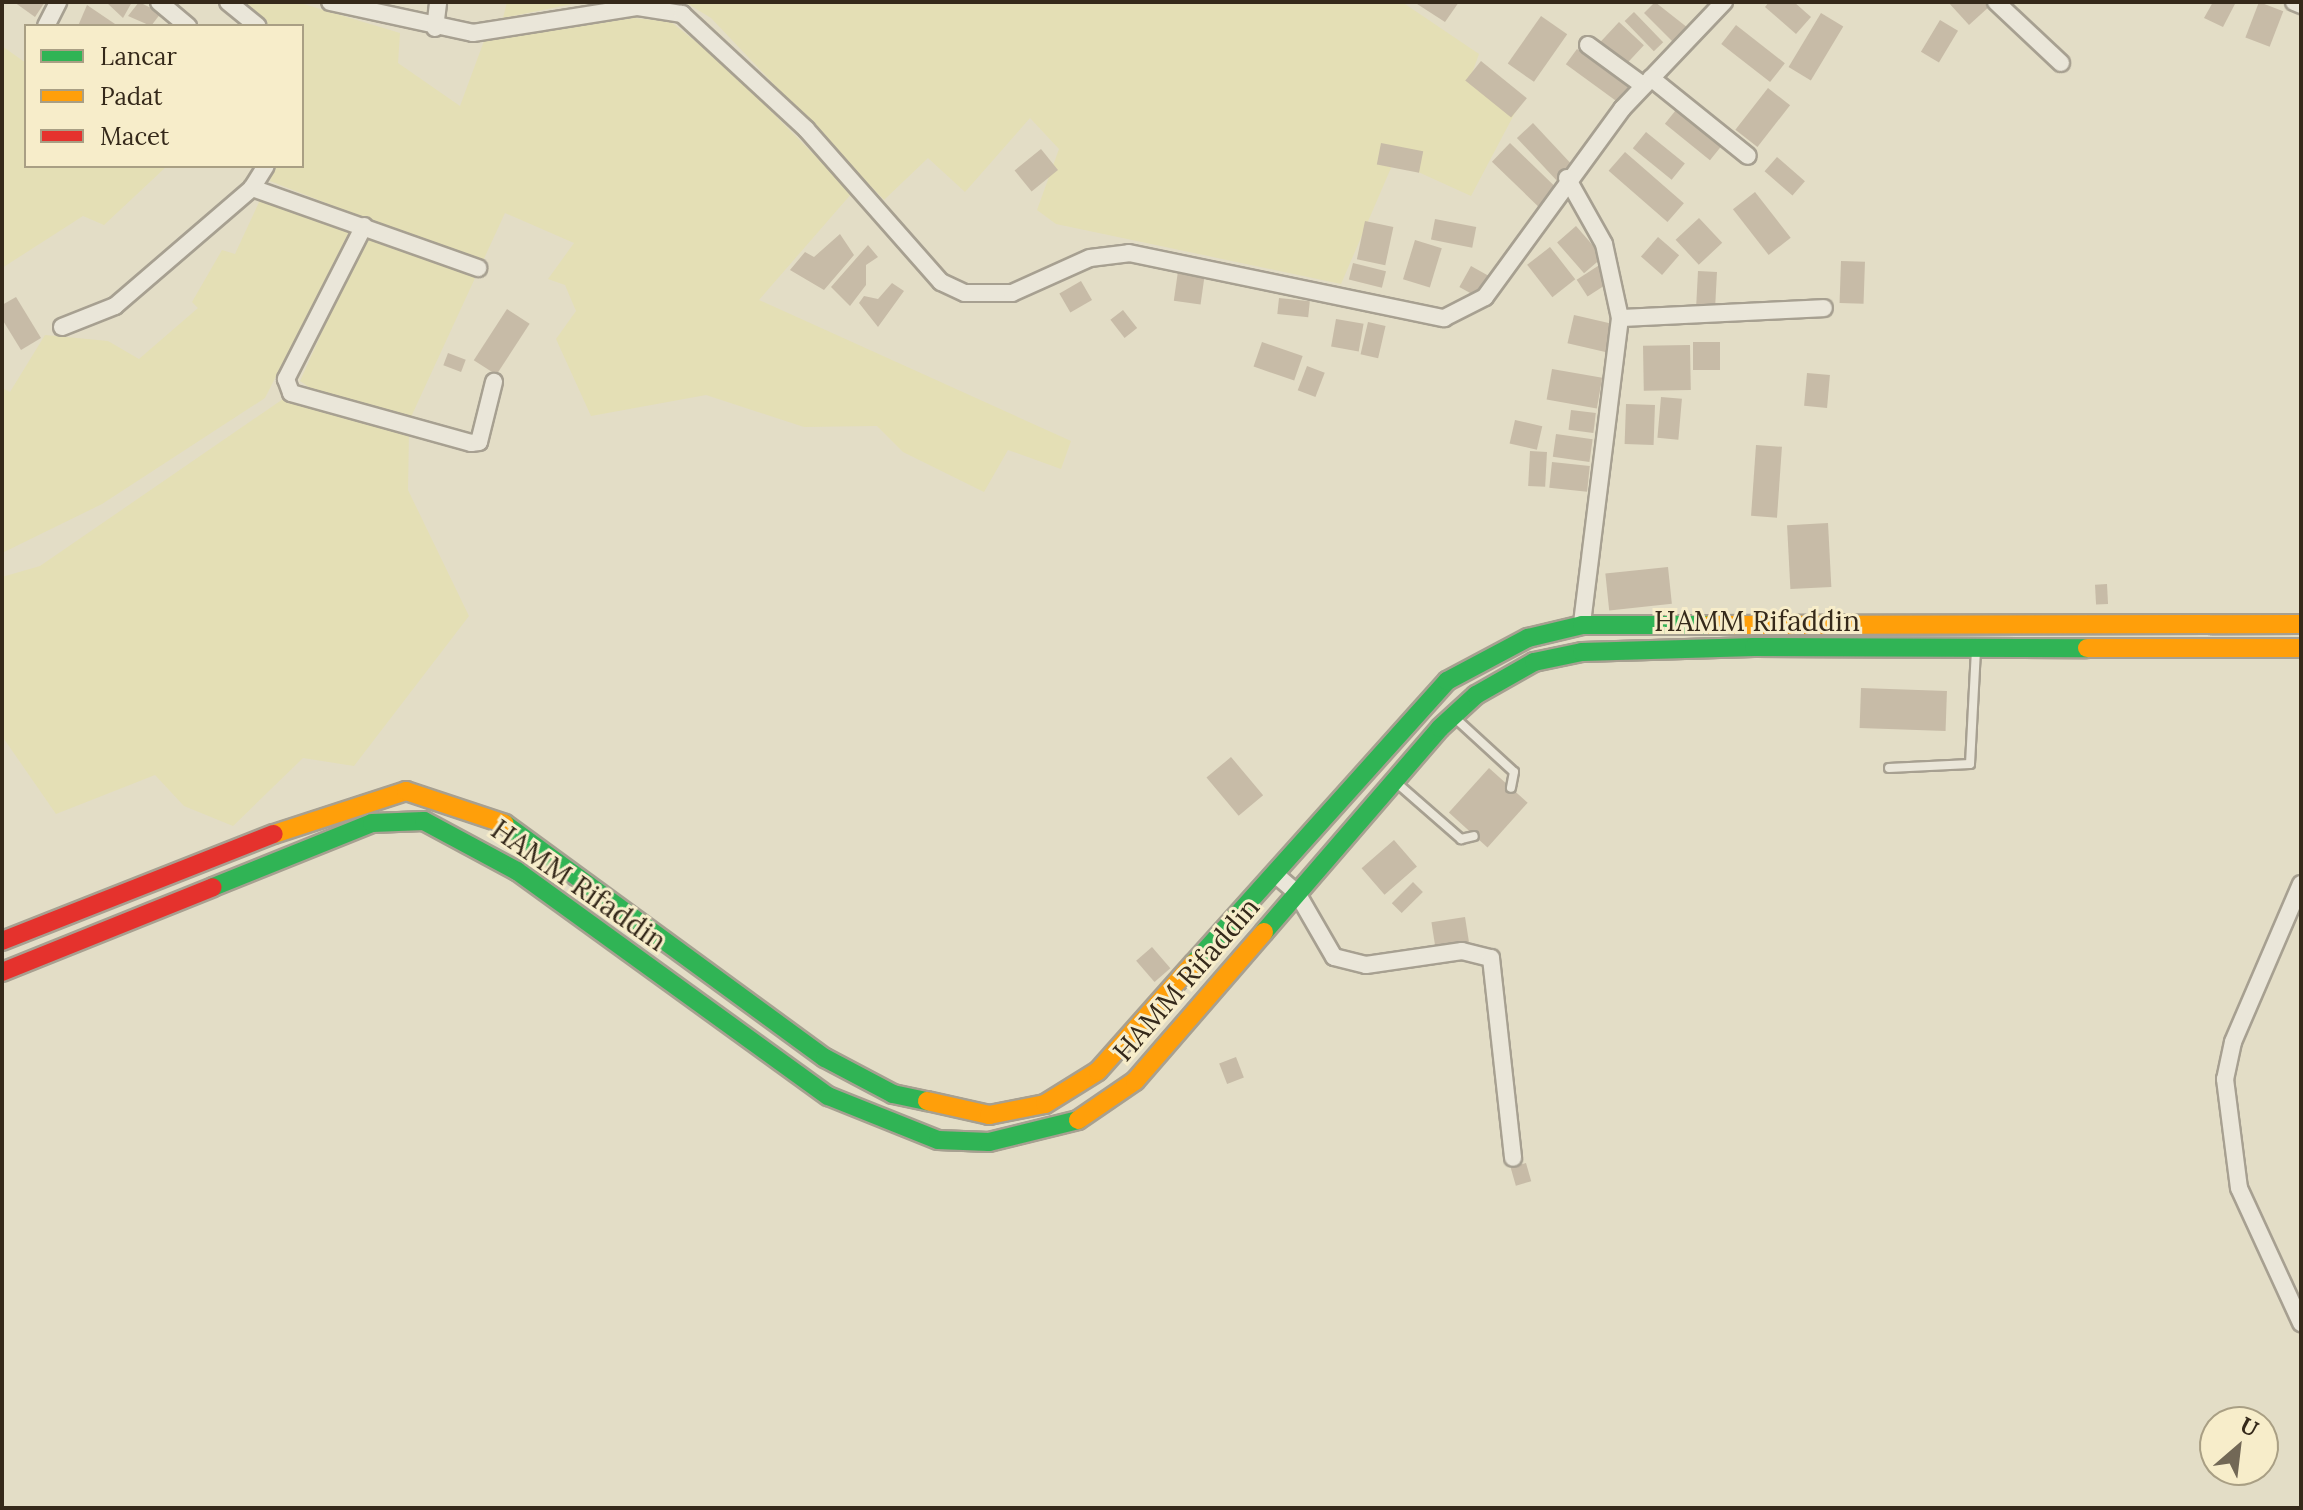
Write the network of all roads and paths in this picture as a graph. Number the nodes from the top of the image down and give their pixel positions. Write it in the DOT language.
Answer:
graph roads {
  1 [pos="58,2"];
  2 [pos="159,2"];
  3 [pos="228,2"];
  4 [pos="330,2"];
  5 [pos="438,2"];
  6 [pos="1724,2"];
  7 [pos="1996,2"];
  8 [pos="2294,2"];
  9 [pos="2301,5"];
  10 [pos="593,9"];
  11 [pos="47,24"];
  12 [pos="186,24"];
  13 [pos="256,24"];
  14 [pos="435,28"];
  15 [pos="1588,45"];
  16 [pos="2061,63"];
  17 [pos="1647,82"];
  18 [pos="1748,156"];
  19 [pos="265,168"];
  20 [pos="1567,178"];
  21 [pos="252,188"];
  22 [pos="364,226"];
  23 [pos="478,268"];
  24 [pos="1824,308"];
  25 [pos="1620,318"];
  26 [pos="62,327"];
  27 [pos="494,382"];
  28 [pos="2301,624"];
  29 [pos="1582,625"];
  30 [pos="1903,625"];
  31 [pos="1905,648"];
  32 [pos="1976,648"];
  33 [pos="2301,648"];
  34 [pos="1452,715"];
  35 [pos="1889,768"];
  36 [pos="1394,780"];
  37 [pos="1511,788"];
  38 [pos="1474,836"];
  39 [pos="1275,874"];
  40 [pos="2301,884"];
  41 [pos="1297,893"];
  42 [pos="2,941"];
  43 [pos="2,972"];
  44 [pos="1513,1158"];
  45 [pos="2301,1323"];
  1 -- 11 [label="street"];
  2 -- 12 [label="street"];
  3 -- 13 [label="street"];
  4 -- 14 [label="street"];
  5 -- 14 [label="street"];
  6 -- 17 [label="street"];
  7 -- 16 [label="street"];
  8 -- 9 [label="street"];
  10 -- 14 [label="street"];
  10 -- 20 [label="street"];
  15 -- 17 [label="street"];
  17 -- 18 [label="street"];
  17 -- 20 [label="street"];
  19 -- 21 [label="street"];
  20 -- 25 [label="street"];
  21 -- 22 [label="street"];
  21 -- 26 [label="street"];
  22 -- 23 [label="street"];
  22 -- 27 [label="street"];
  24 -- 25 [label="street"];
  25 -- 29 [label="street"];
  28 -- 30 [label="main road, HAMM Rifaddin"];
  29 -- 30 [label="main road, HAMM Rifaddin"];
  29 -- 39 [label="main road, HAMM Rifaddin"];
  30 -- 31 [label="main road"];
  31 -- 32 [label="main road, HAMM Rifaddin"];
  31 -- 34 [label="main road, HAMM Rifaddin"];
  32 -- 33 [label="main road, HAMM Rifaddin"];
  32 -- 35 [label="lane"];
  34 -- 36 [label="main road, HAMM Rifaddin"];
  34 -- 37 [label="lane"];
  36 -- 38 [label="lane"];
  36 -- 41 [label="main road, HAMM Rifaddin"];
  39 -- 41 [label="street"];
  39 -- 42 [label="main road, HAMM Rifaddin"];
  40 -- 45 [label="street"];
  41 -- 43 [label="main road, HAMM Rifaddin"];
  41 -- 44 [label="street"];
}
